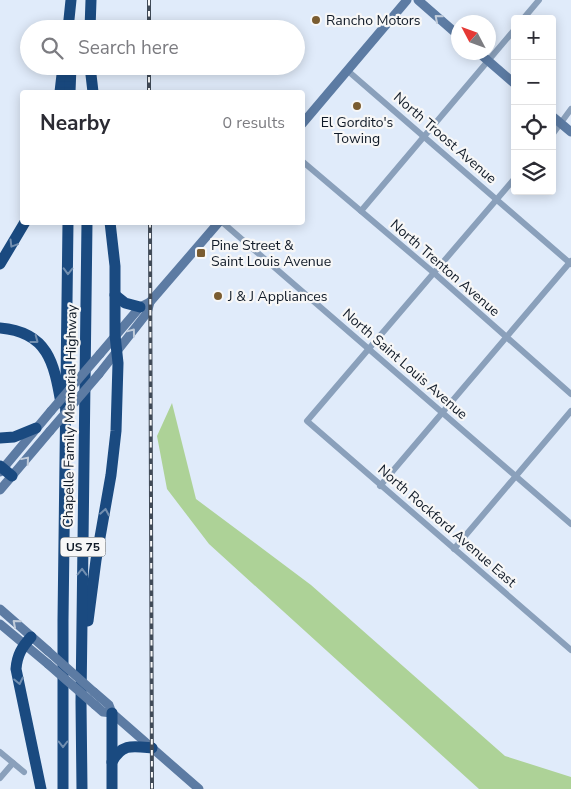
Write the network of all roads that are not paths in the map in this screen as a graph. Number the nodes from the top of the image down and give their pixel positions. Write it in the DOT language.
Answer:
graph roads {
  1 [pos="72,0"];
  2 [pos="91,0"];
  3 [pos="407,0"];
  4 [pos="418,0"];
  5 [pos="539,0"];
  6 [pos="526,15"];
  7 [pos="71,20"];
  8 [pos="90,20"];
  9 [pos="451,29"];
  10 [pos="511,34"];
  11 [pos="488,61"];
  12 [pos="348,71"];
  13 [pos="62,75"];
  14 [pos="71,75"];
  15 [pos="90,75"];
  16 [pos="511,81"];
  17 [pos="60,90"];
  18 [pos="70,90"];
  19 [pos="91,90"];
  20 [pos="571,109"];
  21 [pos="556,120"];
  22 [pos="305,121"];
  23 [pos="560,123"];
  24 [pos="556,128"];
  25 [pos="571,132"];
  26 [pos="424,138"];
  27 [pos="305,164"];
  28 [pos="511,183"];
  29 [pos="497,199"];
  30 [pos="361,211"];
  31 [pos="23,225"];
  32 [pos="68,225"];
  33 [pos="87,225"];
  34 [pos="110,225"];
  35 [pos="218,225"];
  36 [pos="224,225"];
  37 [pos="571,262"];
  38 [pos="0,264"];
  39 [pos="434,273"];
  40 [pos="115,295"];
  41 [pos="145,304"];
  42 [pos="0,328"];
  43 [pos="116,336"];
  44 [pos="506,338"];
  45 [pos="368,348"];
  46 [pos="117,352"];
  47 [pos="571,394"];
  48 [pos="571,411"];
  49 [pos="443,412"];
  50 [pos="36,428"];
  51 [pos="65,428"];
  52 [pos="0,438"];
  53 [pos="1,469"];
  54 [pos="12,476"];
  55 [pos="516,476"];
  56 [pos="380,486"];
  57 [pos="0,490"];
  58 [pos="571,524"];
  59 [pos="454,549"];
  60 [pos="0,609"];
  61 [pos="0,624"];
  62 [pos="28,640"];
  63 [pos="570,646"];
  64 [pos="81,674"];
  65 [pos="112,714"];
  66 [pos="152,748"];
  67 [pos="0,752"];
  68 [pos="112,762"];
  69 [pos="13,763"];
  70 [pos="24,772"];
  71 [pos="0,778"];
  72 [pos="41,789"];
  73 [pos="63,789"];
  74 [pos="82,789"];
  75 [pos="112,789"];
  76 [pos="199,789"];
  1 -- 7 [label="highway"];
  2 -- 8 [label="highway"];
  3 -- 12 [label="main road"];
  9 -- 4 [label="main road, one-way"];
  5 -- 6 [label="street"];
  10 -- 11 [label="street"];
  11 -- 16 [label="main road"];
  11 -- 26 [label="street"];
  12 -- 22 [label="main road"];
  12 -- 26 [label="street, North Troost Avenue"];
  13 -- 17 [label="highway"];
  14 -- 18 [label="highway"];
  15 -- 19 [label="highway"];
  20 -- 23 [label="street"];
  21 -- 23 [label="main road"];
  23 -- 24 [label="street"];
  23 -- 25 [label="main road"];
  26 -- 29 [label="street, North Troost Avenue"];
  26 -- 30 [label="street"];
  27 -- 30 [label="street, North Trenton Avenue"];
  28 -- 29 [label="street"];
  29 -- 37 [label="street, North Troost Avenue"];
  29 -- 39 [label="street"];
  30 -- 39 [label="street, North Trenton Avenue"];
  31 -- 38 [label="highway, one-way"];
  32 -- 51 [label="highway, Chapelle Family Memorial Highway / US 75, one-way"];
  64 -- 33 [label="highway, Chapelle Family Memorial Highway / US 75, one-way"];
  34 -- 40 [label="highway"];
  35 -- 41 [label="main road"];
  36 -- 45 [label="street, North Saint Louis Avenue"];
  37 -- 44 [label="street"];
  39 -- 44 [label="street, North Trenton Avenue"];
  39 -- 45 [label="street"];
  40 -- 41 [label="highway"];
  40 -- 43 [label="highway"];
  41 -- 43 [label="main road"];
  46 -- 41 [label="main road, one-way"];
  42 -- 51 [label="highway, one-way"];
  43 -- 46 [label="highway"];
  43 -- 50 [label="main road, bridge"];
  44 -- 47 [label="street, North Trenton Avenue"];
  44 -- 49 [label="street"];
  45 -- 49 [label="street, North Saint Louis Avenue"];
  45 -- 56 [label="street, North Rockford Avenue East"];
  54 -- 46 [label="main road, one-way, bridge"];
  64 -- 46 [label="highway, one-way"];
  48 -- 55 [label="street"];
  49 -- 55 [label="street, North Saint Louis Avenue"];
  49 -- 56 [label="street"];
  50 -- 52 [label="highway"];
  50 -- 53 [label="main road"];
  51 -- 73 [label="highway, Chapelle Family Memorial Highway / US 75, one-way"];
  53 -- 54 [label="highway"];
  54 -- 57 [label="main road"];
  55 -- 58 [label="street, North Saint Louis Avenue"];
  55 -- 59 [label="street"];
  56 -- 59 [label="street, North Rockford Avenue East"];
  59 -- 63 [label="street, North Rockford Avenue East"];
  62 -- 60 [label="main road, one-way"];
  61 -- 62 [label="main road"];
  62 -- 65 [label="main road, bridge"];
  62 -- 65 [label="main road, bridge"];
  62 -- 72 [label="highway, one-way"];
  64 -- 74 [label="highway, Chapelle Family Memorial Highway / US 75"];
  65 -- 66 [label="main road"];
  65 -- 68 [label="highway"];
  66 -- 68 [label="highway"];
  66 -- 76 [label="main road"];
  67 -- 69 [label="street"];
  68 -- 75 [label="highway"];
  69 -- 70 [label="street"];
  69 -- 71 [label="street"];
}
